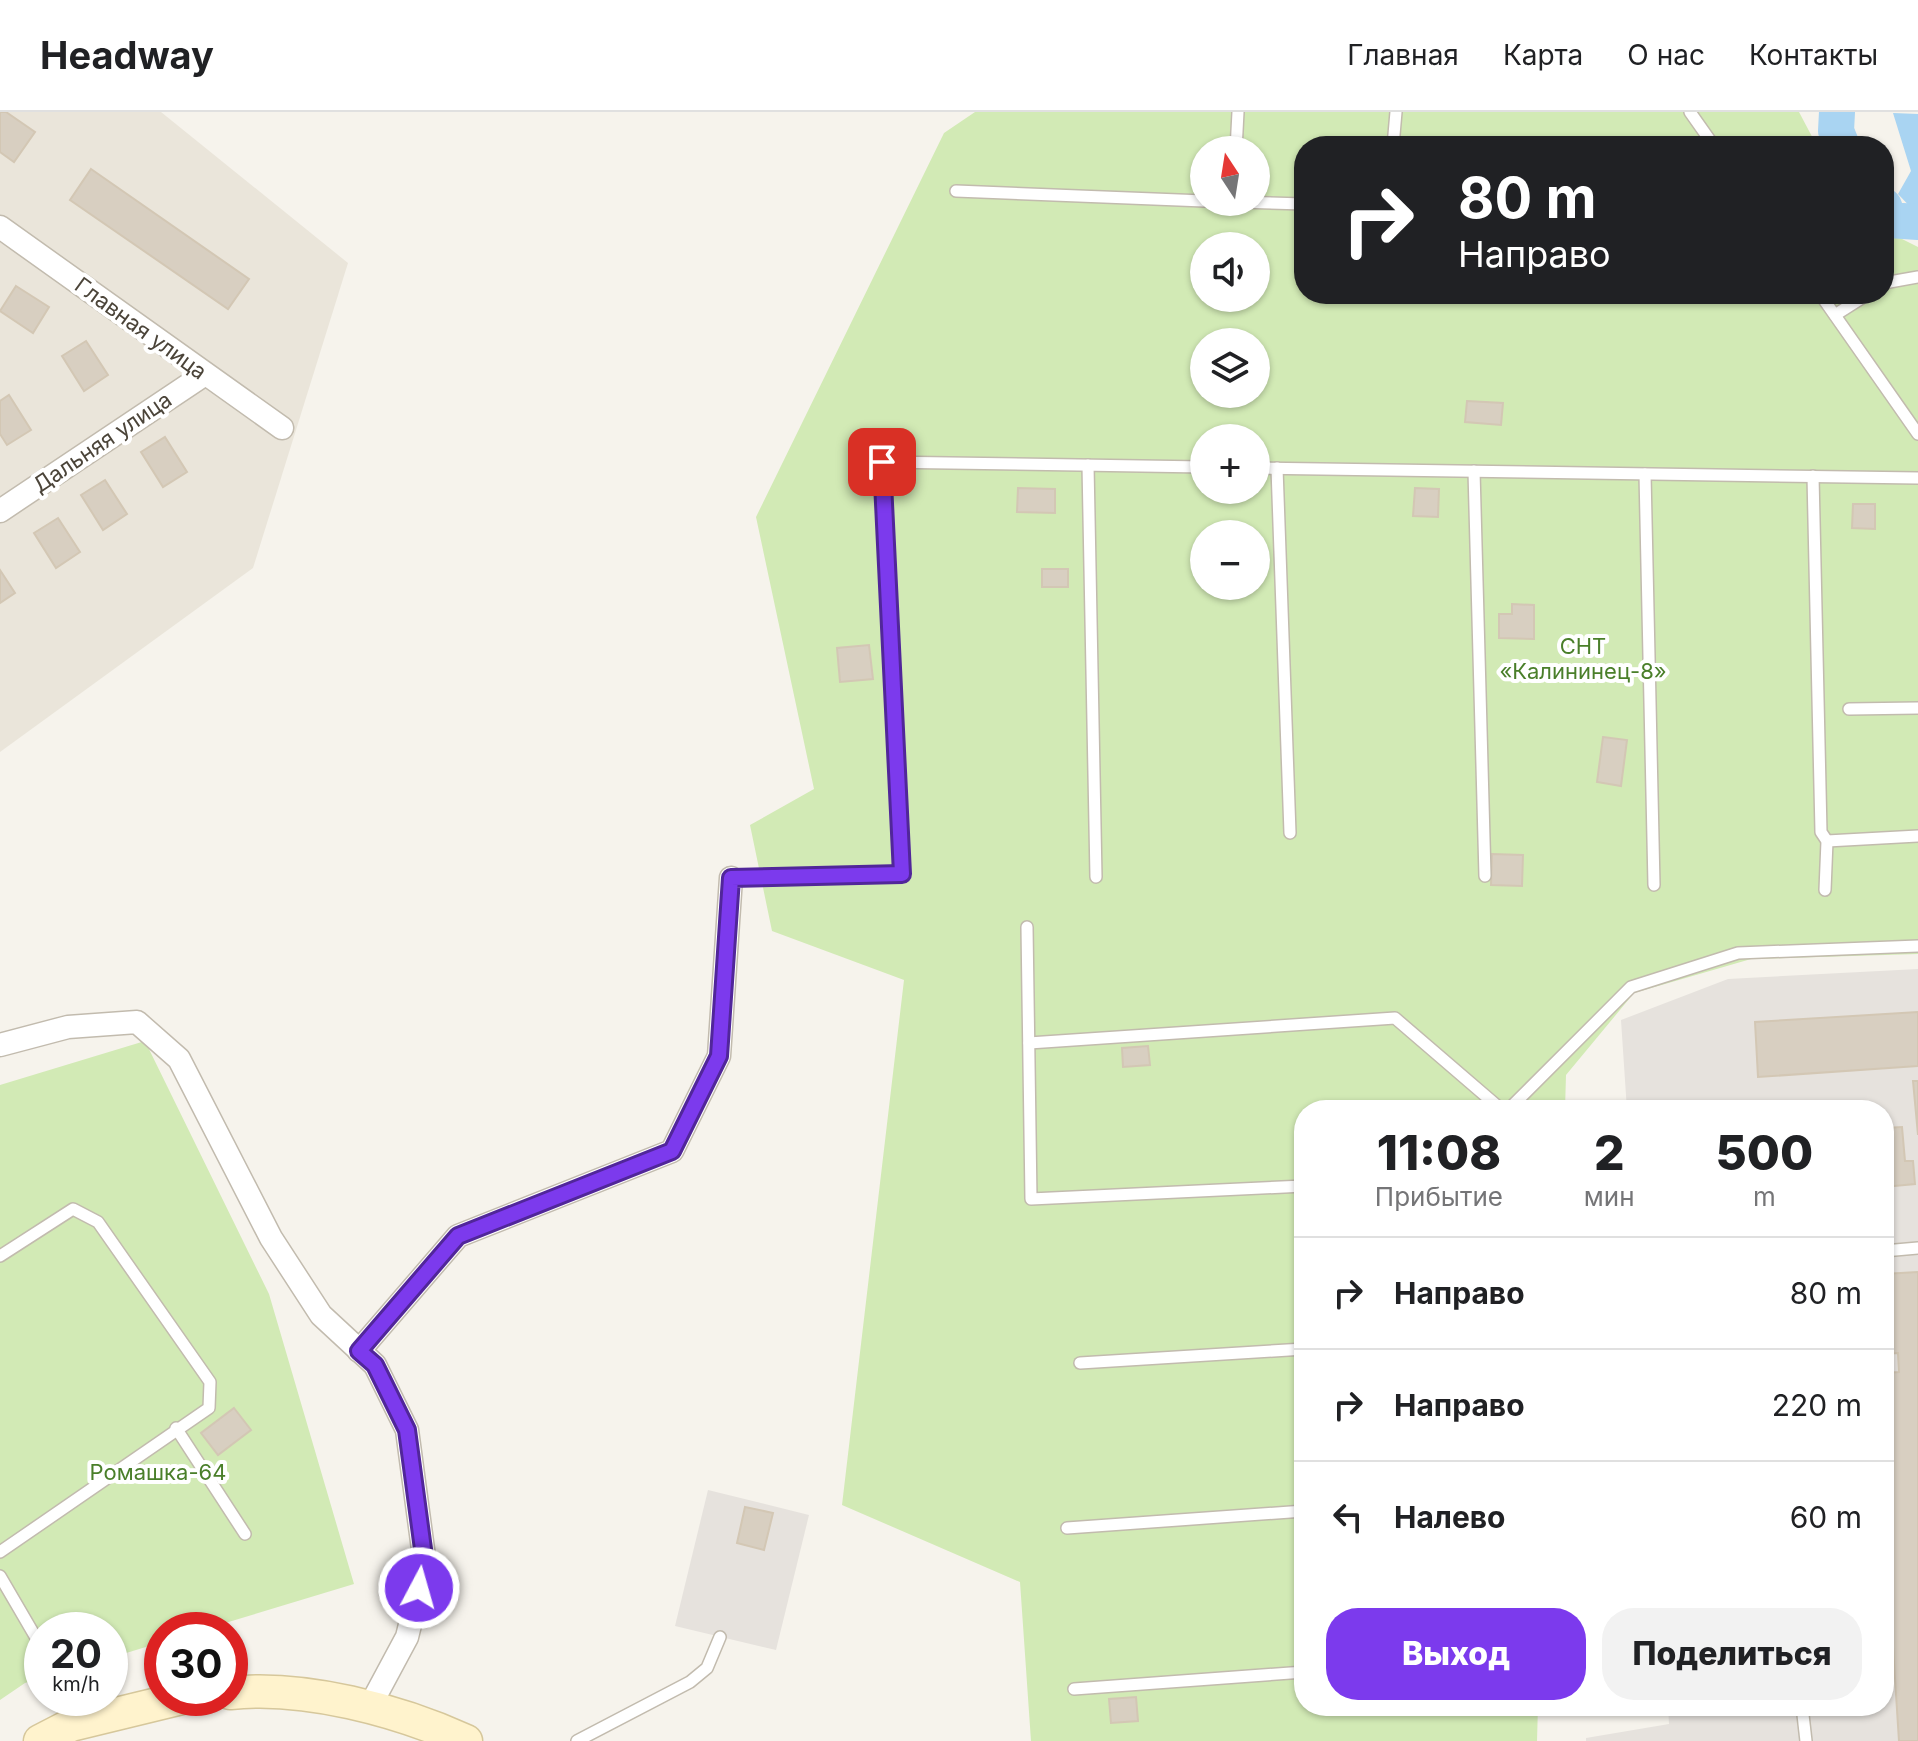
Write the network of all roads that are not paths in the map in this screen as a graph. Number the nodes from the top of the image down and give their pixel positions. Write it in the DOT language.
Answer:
graph roads {
  1 [pos="1238,112"];
  2 [pos="1396,112"];
  3 [pos="1690,112"];
  4 [pos="1237,136"];
  5 [pos="1394,136"];
  6 [pos="1707,136"];
  7 [pos="956,191"];
  8 [pos="1190,200"];
  9 [pos="1270,203"];
  10 [pos="1294,204"];
  11 [pos="0,227"];
  12 [pos="1918,277"];
  13 [pos="1894,281"];
  14 [pos="1827,304"];
  15 [pos="1852,304"];
  16 [pos="1835,315"];
  17 [pos="205,374"];
  18 [pos="282,428"];
  19 [pos="1918,434"];
  20 [pos="1088,465"];
  21 [pos="1190,467"];
  22 [pos="1270,468"];
  23 [pos="1277,468"];
  24 [pos="1474,471"];
  25 [pos="1645,474"];
  26 [pos="1813,476"];
  27 [pos="1918,478"];
  28 [pos="0,511"];
  29 [pos="1918,708"];
  30 [pos="1849,709"];
  31 [pos="1290,833"];
  32 [pos="1918,836"];
  33 [pos="1827,841"];
  34 [pos="1485,876"];
  35 [pos="1096,877"];
  36 [pos="731,878"];
  37 [pos="1654,885"];
  38 [pos="1825,890"];
  39 [pos="1027,927"];
  40 [pos="1918,946"];
  41 [pos="1029,1043"];
  42 [pos="0,1045"];
  43 [pos="1493,1100"];
  44 [pos="1515,1100"];
  45 [pos="1294,1186"];
  46 [pos="1918,1248"];
  47 [pos="1894,1250"];
  48 [pos="0,1256"];
  49 [pos="1294,1350"];
  50 [pos="359,1351"];
  51 [pos="1080,1363"];
  52 [pos="176,1428"];
  53 [pos="1294,1512"];
  54 [pos="1067,1528"];
  55 [pos="245,1534"];
  56 [pos="0,1552"];
  57 [pos="0,1576"];
  58 [pos="24,1617"];
  59 [pos="720,1637"];
  60 [pos="1294,1673"];
  61 [pos="1074,1689"];
  62 [pos="248,1691"];
  63 [pos="370,1706"];
  64 [pos="63,1716"];
  65 [pos="1803,1716"];
  66 [pos="40,1741"];
  67 [pos="466,1741"];
  68 [pos="577,1741"];
  69 [pos="1806,1741"];
  1 -- 4 [label="lane"];
  2 -- 5 [label="lane"];
  3 -- 6 [label="lane"];
  7 -- 8 [label="lane"];
  9 -- 10 [label="lane"];
  11 -- 17 [label="street, Главная улица"];
  12 -- 13 [label="lane"];
  14 -- 16 [label="lane"];
  15 -- 16 [label="lane"];
  16 -- 19 [label="lane"];
  17 -- 18 [label="street, Главная улица"];
  17 -- 28 [label="street, Дальняя улица"];
  20 -- 21 [label="lane"];
  20 -- 35 [label="lane"];
  20 -- 36 [label="lane"];
  22 -- 23 [label="lane"];
  23 -- 24 [label="lane"];
  23 -- 31 [label="lane"];
  24 -- 25 [label="lane"];
  24 -- 34 [label="lane"];
  25 -- 26 [label="lane"];
  25 -- 37 [label="lane"];
  26 -- 27 [label="lane"];
  26 -- 33 [label="lane"];
  29 -- 30 [label="lane"];
  32 -- 33 [label="lane"];
  33 -- 38 [label="lane"];
  36 -- 50 [label="street"];
  39 -- 41 [label="lane"];
  40 -- 44 [label="lane"];
  41 -- 43 [label="lane"];
  41 -- 45 [label="lane"];
  42 -- 50 [label="street"];
  46 -- 47 [label="lane"];
  48 -- 52 [label="lane"];
  49 -- 51 [label="lane"];
  50 -- 63 [label="street"];
  52 -- 55 [label="lane"];
  52 -- 56 [label="lane"];
  53 -- 54 [label="lane"];
  57 -- 58 [label="lane"];
  59 -- 68 [label="lane"];
  60 -- 61 [label="lane"];
  62 -- 63 [label="main road"];
  63 -- 67 [label="main road"];
  64 -- 66 [label="main road"];
  65 -- 69 [label="lane"];
}
